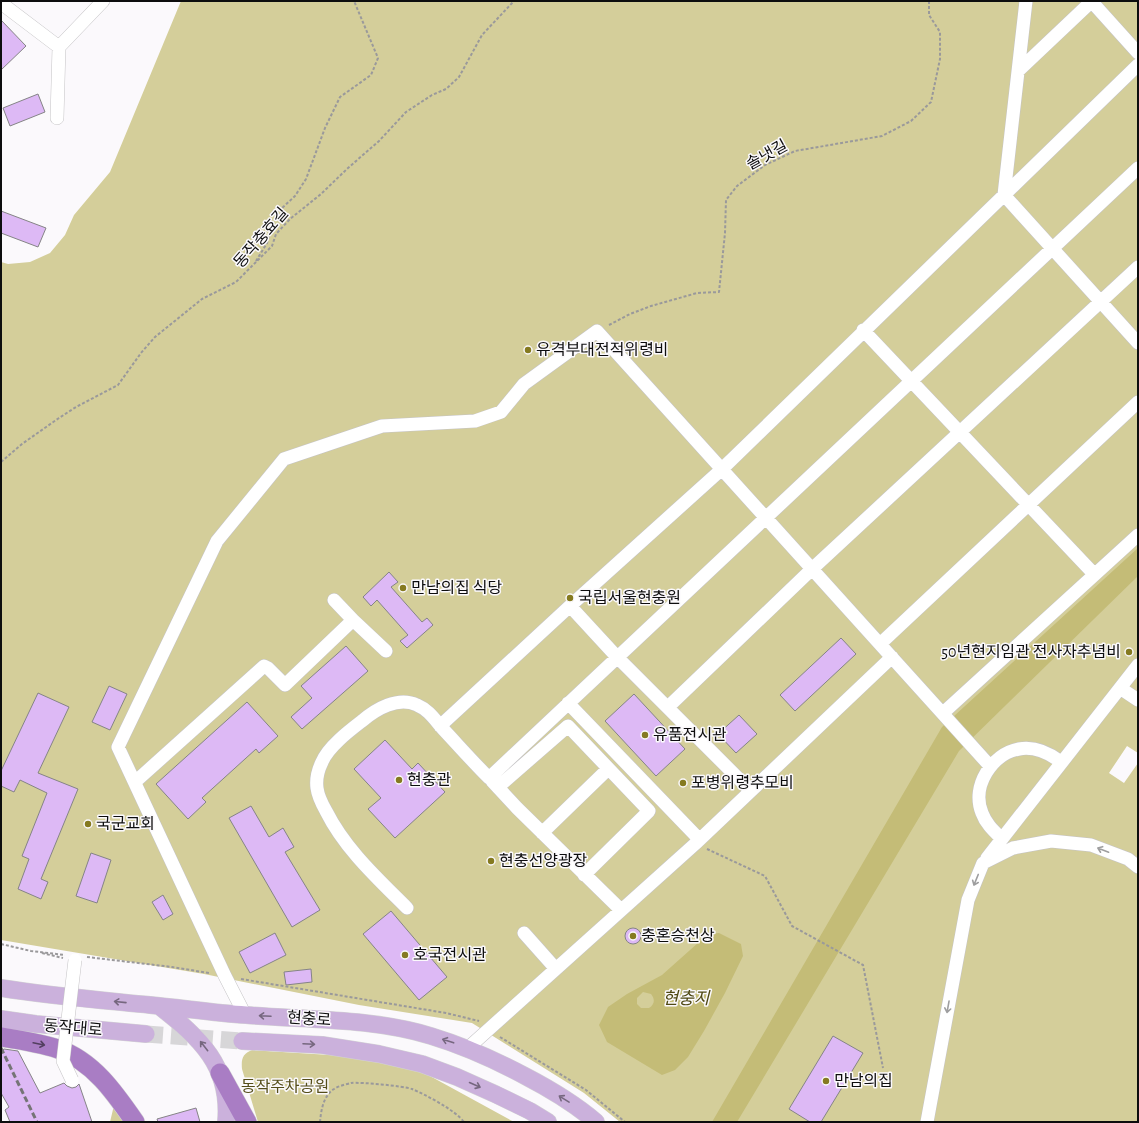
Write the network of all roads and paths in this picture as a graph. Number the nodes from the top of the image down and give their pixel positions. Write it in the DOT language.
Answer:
graph roads {
  1 [pos="103,1"];
  2 [pos="354,1"];
  3 [pos="514,1"];
  4 [pos="929,1"];
  5 [pos="1026,1"];
  6 [pos="1092,1"];
  7 [pos="1,3"];
  8 [pos="59,47"];
  9 [pos="1138,53"];
  10 [pos="1138,65"];
  11 [pos="1018,71"];
  12 [pos="56,118"];
  13 [pos="1138,168"];
  14 [pos="1004,195"];
  15 [pos="1052,248"];
  16 [pos="254,264"];
  17 [pos="1138,268"];
  18 [pos="1101,302"];
  19 [pos="863,330"];
  20 [pos="597,331"];
  21 [pos="1138,343"];
  22 [pos="911,380"];
  23 [pos="1138,402"];
  24 [pos="960,432"];
  25 [pos="1,462"];
  26 [pos="722,469"];
  27 [pos="1028,504"];
  28 [pos="766,517"];
  29 [pos="1138,535"];
  30 [pos="812,569"];
  31 [pos="1094,574"];
  32 [pos="334,600"];
  33 [pos="570,606"];
  34 [pos="353,620"];
  35 [pos="880,644"];
  36 [pos="386,651"];
  37 [pos="618,657"];
  38 [pos="892,657"];
  39 [pos="1138,665"];
  40 [pos="1120,688"];
  41 [pos="1138,700"];
  42 [pos="568,703"];
  43 [pos="668,707"];
  44 [pos="943,713"];
  45 [pos="440,726"];
  46 [pos="1061,762"];
  47 [pos="990,766"];
  48 [pos="608,769"];
  49 [pos="135,782"];
  50 [pos="493,783"];
  51 [pos="751,791"];
  52 [pos="542,833"];
  53 [pos="1002,839"];
  54 [pos="697,841"];
  55 [pos="983,863"];
  56 [pos="1138,867"];
  57 [pos="584,874"];
  58 [pos="407,908"];
  59 [pos="621,910"];
  60 [pos="524,933"];
  61 [pos="75,960"];
  62 [pos="556,969"];
  63 [pos="1,988"];
  64 [pos="159,1006"];
  65 [pos="245,1015"];
  66 [pos="1,1019"];
  67 [pos="146,1034"];
  68 [pos="1,1037"];
  69 [pos="242,1041"];
  70 [pos="468,1048"];
  71 [pos="883,1068"];
  72 [pos="220,1073"];
  73 [pos="72,1080"];
  74 [pos="135,1122"];
  75 [pos="226,1122"];
  76 [pos="247,1122"];
  77 [pos="320,1122"];
  78 [pos="464,1122"];
  79 [pos="548,1122"];
  80 [pos="596,1122"];
  81 [pos="927,1122"];
  1 -- 8 [label="street"];
  2 -- 16 [label="path"];
  3 -- 16 [label="path, 동작충효길"];
  4 -- 20 [label="path, 솔냇길"];
  5 -- 11 [label="street"];
  6 -- 9 [label="street"];
  6 -- 11 [label="street"];
  7 -- 8 [label="street"];
  8 -- 12 [label="street"];
  10 -- 14 [label="street"];
  11 -- 14 [label="street"];
  13 -- 15 [label="street"];
  14 -- 15 [label="street"];
  14 -- 19 [label="street"];
  15 -- 18 [label="street"];
  15 -- 22 [label="street"];
  16 -- 25 [label="path, 동작충효길"];
  17 -- 18 [label="street"];
  18 -- 21 [label="street"];
  18 -- 24 [label="street"];
  19 -- 22 [label="street"];
  19 -- 26 [label="street"];
  20 -- 26 [label="street"];
  20 -- 49 [label="street"];
  22 -- 24 [label="street"];
  22 -- 28 [label="street"];
  23 -- 27 [label="street"];
  24 -- 27 [label="street"];
  24 -- 30 [label="street"];
  26 -- 28 [label="street"];
  26 -- 33 [label="street"];
  27 -- 31 [label="street"];
  27 -- 35 [label="street"];
  28 -- 30 [label="street"];
  28 -- 37 [label="street"];
  29 -- 31 [label="street"];
  30 -- 35 [label="street"];
  30 -- 43 [label="street"];
  31 -- 44 [label="street"];
  32 -- 34 [label="street"];
  33 -- 37 [label="street"];
  33 -- 45 [label="street"];
  34 -- 36 [label="street"];
  34 -- 49 [label="street"];
  35 -- 38 [label="street"];
  37 -- 42 [label="street"];
  37 -- 43 [label="street"];
  38 -- 44 [label="street"];
  38 -- 51 [label="street"];
  39 -- 40 [label="street"];
  40 -- 41 [label="street"];
  40 -- 46 [label="street"];
  42 -- 50 [label="street"];
  42 -- 54 [label="street"];
  43 -- 51 [label="street"];
  44 -- 47 [label="street"];
  45 -- 50 [label="street"];
  45 -- 58 [label="street"];
  46 -- 47 [label="street"];
  46 -- 53 [label="street"];
  47 -- 53 [label="street"];
  48 -- 50 [label="street"];
  48 -- 52 [label="street"];
  48 -- 57 [label="street"];
  49 -- 65 [label="street"];
  50 -- 52 [label="street"];
  51 -- 54 [label="street"];
  52 -- 57 [label="street"];
  53 -- 55 [label="street"];
  54 -- 59 [label="street"];
  54 -- 71 [label="path"];
  56 -- 55 [label="street, one-way"];
  55 -- 81 [label="street, one-way"];
  57 -- 59 [label="street"];
  59 -- 62 [label="street"];
  60 -- 62 [label="street"];
  61 -- 73 [label="street, bridge"];
  62 -- 70 [label="street"];
  64 -- 63 [label="main road, 현충로, one-way"];
  64 -- 65 [label="main road, 현충로"];
  72 -- 64 [label="main road, one-way"];
  70 -- 65 [label="main road, 현충로, one-way"];
  66 -- 67 [label="main road, 동작대로"];
  68 -- 74 [label="highway, one-way"];
  69 -- 79 [label="main road, 현충로, one-way"];
  80 -- 70 [label="main road, 현충로, one-way"];
  72 -- 75 [label="main road"];
  72 -- 76 [label="highway"];
  77 -- 78 [label="path"];
}
